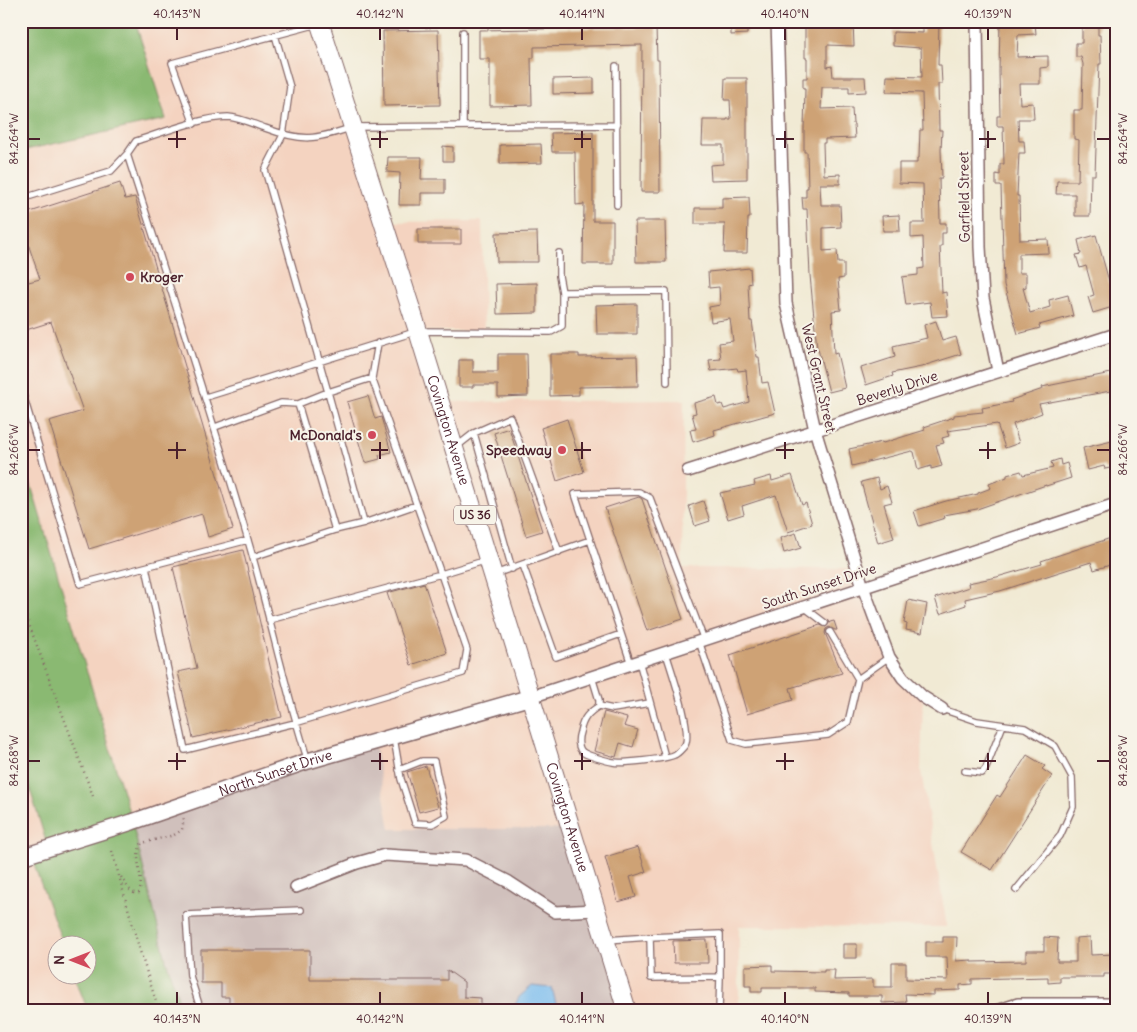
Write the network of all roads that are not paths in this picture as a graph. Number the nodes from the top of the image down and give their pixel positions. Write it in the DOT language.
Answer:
graph roads {
  1 [pos="777,21"];
  2 [pos="977,21"];
  3 [pos="319,22"];
  4 [pos="463,32"];
  5 [pos="275,35"];
  6 [pos="616,66"];
  7 [pos="194,124"];
  8 [pos="617,125"];
  9 [pos="463,126"];
  10 [pos="353,127"];
  11 [pos="283,135"];
  12 [pos="127,154"];
  13 [pos="21,199"];
  14 [pos="617,205"];
  15 [pos="559,253"];
  16 [pos="562,292"];
  17 [pos="418,331"];
  18 [pos="1116,334"];
  19 [pos="378,343"];
  20 [pos="319,362"];
  21 [pos="998,371"];
  22 [pos="372,378"];
  23 [pos="667,382"];
  24 [pos="21,388"];
  25 [pos="328,392"];
  26 [pos="206,397"];
  27 [pos="298,404"];
  28 [pos="214,427"];
  29 [pos="815,430"];
  30 [pos="474,433"];
  31 [pos="454,448"];
  32 [pos="688,471"];
  33 [pos="1116,504"];
  34 [pos="416,506"];
  35 [pos="364,523"];
  36 [pos="335,530"];
  37 [pos="248,540"];
  38 [pos="590,540"];
  39 [pos="559,552"];
  40 [pos="253,557"];
  41 [pos="523,565"];
  42 [pos="146,567"];
  43 [pos="491,567"];
  44 [pos="512,569"];
  45 [pos="441,574"];
  46 [pos="863,587"];
  47 [pos="804,607"];
  48 [pos="269,620"];
  49 [pos="825,624"];
  50 [pos="830,632"];
  51 [pos="621,634"];
  52 [pos="702,641"];
  53 [pos="666,652"];
  54 [pos="889,657"];
  55 [pos="635,663"];
  56 [pos="592,677"];
  57 [pos="858,679"];
  58 [pos="531,697"];
  59 [pos="650,703"];
  60 [pos="599,706"];
  61 [pos="942,709"];
  62 [pos="295,723"];
  63 [pos="1003,725"];
  64 [pos="393,736"];
  65 [pos="665,757"];
  66 [pos="308,761"];
  67 [pos="399,770"];
  68 [pos="965,771"];
  69 [pos="25,855"];
  70 [pos="296,887"];
  71 [pos="1016,890"];
  72 [pos="302,910"];
  73 [pos="596,910"];
  74 [pos="650,937"];
  75 [pos="605,940"];
  76 [pos="720,977"];
  77 [pos="1116,1004"];
  78 [pos="201,1011"];
  79 [pos="627,1011"];
  80 [pos="719,1011"];
  81 [pos="996,1011"];
  1 -- 29 [label="street, West Grant Street"];
  2 -- 21 [label="street, Garfield Street"];
  3 -- 5 [label="lane"];
  3 -- 10 [label="main road, Covington Avenue / US 36"];
  4 -- 9 [label="lane"];
  5 -- 7 [label="lane"];
  5 -- 11 [label="lane"];
  6 -- 8 [label="lane"];
  7 -- 11 [label="lane"];
  7 -- 12 [label="lane"];
  8 -- 9 [label="lane"];
  8 -- 14 [label="lane"];
  9 -- 10 [label="lane"];
  10 -- 11 [label="lane"];
  10 -- 17 [label="main road, Covington Avenue / US 36"];
  11 -- 20 [label="lane"];
  12 -- 13 [label="lane"];
  12 -- 26 [label="lane"];
  15 -- 16 [label="lane"];
  16 -- 17 [label="lane"];
  16 -- 23 [label="lane"];
  17 -- 19 [label="lane"];
  17 -- 31 [label="main road, Covington Avenue / US 36"];
  18 -- 21 [label="street, Beverly Drive"];
  19 -- 20 [label="lane"];
  19 -- 22 [label="lane"];
  20 -- 25 [label="lane"];
  20 -- 26 [label="lane"];
  21 -- 29 [label="street, Beverly Drive"];
  22 -- 25 [label="lane"];
  22 -- 34 [label="lane"];
  24 -- 42 [label="lane"];
  25 -- 27 [label="lane"];
  25 -- 35 [label="lane"];
  26 -- 28 [label="lane"];
  27 -- 28 [label="lane"];
  27 -- 36 [label="lane"];
  28 -- 37 [label="lane"];
  29 -- 32 [label="street, Beverly Drive"];
  29 -- 46 [label="street, West Grant Street"];
  30 -- 31 [label="lane"];
  30 -- 39 [label="lane"];
  30 -- 44 [label="lane"];
  31 -- 43 [label="main road, Covington Avenue / US 36"];
  33 -- 46 [label="street, South Sunset Drive"];
  34 -- 35 [label="lane"];
  34 -- 45 [label="lane"];
  35 -- 36 [label="lane"];
  36 -- 40 [label="lane"];
  37 -- 40 [label="lane"];
  37 -- 42 [label="lane"];
  38 -- 39 [label="lane"];
  38 -- 51 [label="lane"];
  38 -- 52 [label="lane"];
  39 -- 41 [label="lane"];
  40 -- 48 [label="lane"];
  41 -- 44 [label="lane"];
  41 -- 51 [label="lane"];
  42 -- 62 [label="lane"];
  43 -- 44 [label="lane"];
  43 -- 45 [label="lane"];
  43 -- 58 [label="main road, Covington Avenue / US 36"];
  45 -- 48 [label="lane"];
  45 -- 62 [label="lane"];
  46 -- 47 [label="street, South Sunset Drive"];
  46 -- 54 [label="street, West Grant Street"];
  47 -- 49 [label="lane"];
  47 -- 52 [label="street, South Sunset Drive"];
  48 -- 62 [label="lane"];
  50 -- 57 [label="lane"];
  51 -- 55 [label="lane"];
  52 -- 53 [label="street, South Sunset Drive"];
  52 -- 57 [label="lane"];
  53 -- 55 [label="street, South Sunset Drive"];
  53 -- 65 [label="lane"];
  54 -- 57 [label="lane"];
  54 -- 61 [label="street, West Grant Street"];
  55 -- 56 [label="street, South Sunset Drive"];
  55 -- 59 [label="lane"];
  56 -- 58 [label="street, South Sunset Drive"];
  56 -- 60 [label="lane"];
  58 -- 64 [label="main road, North Sunset Drive"];
  58 -- 73 [label="main road, Covington Avenue / US 36"];
  59 -- 60 [label="lane"];
  59 -- 65 [label="lane"];
  60 -- 65 [label="lane"];
  61 -- 63 [label="lane"];
  62 -- 66 [label="lane"];
  63 -- 68 [label="lane"];
  63 -- 71 [label="lane"];
  64 -- 66 [label="main road, North Sunset Drive"];
  64 -- 67 [label="lane"];
  66 -- 69 [label="main road, North Sunset Drive"];
  67 -- 67 [label="lane"];
  70 -- 73 [label="street"];
  72 -- 78 [label="lane"];
  73 -- 75 [label="main road, Covington Avenue / US 36"];
  74 -- 75 [label="lane"];
  74 -- 76 [label="lane"];
  74 -- 76 [label="lane"];
  75 -- 79 [label="main road, Covington Avenue / US 36"];
  76 -- 80 [label="lane"];
  77 -- 81 [label="street"];
}
